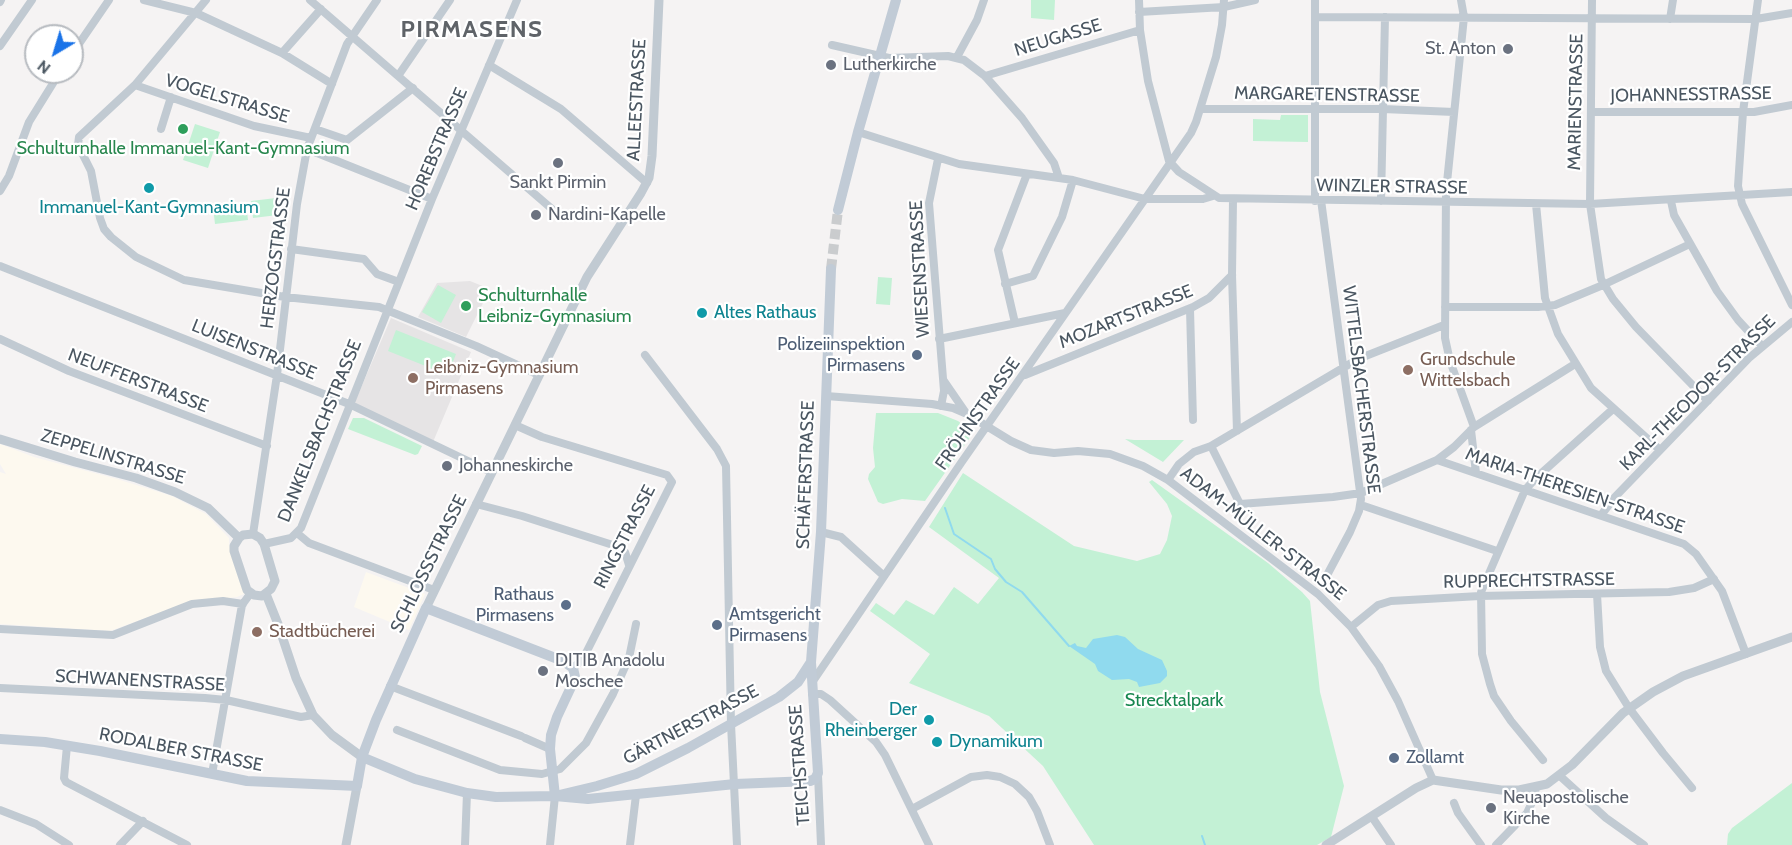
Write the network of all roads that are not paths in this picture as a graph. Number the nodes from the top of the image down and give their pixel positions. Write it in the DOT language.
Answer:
graph roads {
  1 [pos="32,0"];
  2 [pos="109,0"];
  3 [pos="144,0"];
  4 [pos="206,0"];
  5 [pos="310,0"];
  6 [pos="377,0"];
  7 [pos="450,0"];
  8 [pos="517,0"];
  9 [pos="659,0"];
  10 [pos="896,0"];
  11 [pos="984,0"];
  12 [pos="1139,0"];
  13 [pos="1255,0"];
  14 [pos="1315,0"];
  15 [pos="1461,0"];
  16 [pos="1592,0"];
  17 [pos="1673,0"];
  18 [pos="1758,0"];
  19 [pos="1224,4"];
  20 [pos="321,9"];
  21 [pos="1139,12"];
  22 [pos="196,13"];
  23 [pos="1792,13"];
  24 [pos="1315,16"];
  25 [pos="1385,17"];
  26 [pos="1464,17"];
  27 [pos="1592,18"];
  28 [pos="1670,19"];
  29 [pos="1756,19"];
  30 [pos="1140,30"];
  31 [pos="84,36"];
  32 [pos="352,36"];
  33 [pos="832,45"];
  34 [pos="0,46"];
  35 [pos="282,53"];
  36 [pos="880,56"];
  37 [pos="957,57"];
  38 [pos="489,65"];
  39 [pos="398,76"];
  40 [pos="985,76"];
  41 [pos="53,84"];
  42 [pos="332,84"];
  43 [pos="135,86"];
  44 [pos="413,88"];
  45 [pos="171,97"];
  46 [pos="1792,105"];
  47 [pos="1201,109"];
  48 [pos="1315,109"];
  49 [pos="1383,109"];
  50 [pos="1454,112"];
  51 [pos="1591,112"];
  52 [pos="1743,112"];
  53 [pos="161,129"];
  54 [pos="315,129"];
  55 [pos="461,129"];
  56 [pos="858,132"];
  57 [pos="311,138"];
  58 [pos="307,149"];
  59 [pos="938,159"];
  60 [pos="1171,164"];
  61 [pos="1027,174"];
  62 [pos="1059,178"];
  63 [pos="1073,180"];
  64 [pos="647,183"];
  65 [pos="0,191"];
  66 [pos="1792,192"];
  67 [pos="1739,195"];
  68 [pos="1213,196"];
  69 [pos="432,199"];
  70 [pos="637,199"];
  71 [pos="1145,199"];
  72 [pos="1233,200"];
  73 [pos="1318,200"];
  74 [pos="1381,201"];
  75 [pos="1671,201"];
  76 [pos="1446,202"];
  77 [pos="1536,204"];
  78 [pos="1590,204"];
  79 [pos="552,209"];
  80 [pos="838,210"];
  81 [pos="1690,244"];
  82 [pos="291,249"];
  83 [pos="0,266"];
  84 [pos="831,269"];
  85 [pos="1232,275"];
  86 [pos="399,282"];
  87 [pos="1005,284"];
  88 [pos="1603,285"];
  89 [pos="285,297"];
  90 [pos="1792,305"];
  91 [pos="1445,307"];
  92 [pos="1547,307"];
  93 [pos="1190,309"];
  94 [pos="388,310"];
  95 [pos="1065,313"];
  96 [pos="1792,322"];
  97 [pos="1015,323"];
  98 [pos="1444,325"];
  99 [pos="0,339"];
  100 [pos="939,339"];
  101 [pos="1762,346"];
  102 [pos="645,355"];
  103 [pos="1575,364"];
  104 [pos="1345,366"];
  105 [pos="277,375"];
  106 [pos="539,375"];
  107 [pos="1023,376"];
  108 [pos="942,379"];
  109 [pos="826,396"];
  110 [pos="1708,401"];
  111 [pos="349,404"];
  112 [pos="941,406"];
  113 [pos="1613,409"];
  114 [pos="967,414"];
  115 [pos="1193,420"];
  116 [pos="515,424"];
  117 [pos="988,426"];
  118 [pos="1472,429"];
  119 [pos="1237,431"];
  120 [pos="0,439"];
  121 [pos="267,446"];
  122 [pos="1211,446"];
  123 [pos="1660,450"];
  124 [pos="1437,460"];
  125 [pos="491,472"];
  126 [pos="1476,472"];
  127 [pos="1168,480"];
  128 [pos="1525,490"];
  129 [pos="1361,493"];
  130 [pos="476,504"];
  131 [pos="1361,505"];
  132 [pos="1602,514"];
  133 [pos="821,532"];
  134 [pos="297,533"];
  135 [pos="253,534"];
  136 [pos="239,538"];
  137 [pos="264,544"];
  138 [pos="1497,551"];
  139 [pos="629,566"];
  140 [pos="884,576"];
  141 [pos="1326,577"];
  142 [pos="1714,579"];
  143 [pos="434,590"];
  144 [pos="250,594"];
  145 [pos="266,594"];
  146 [pos="1597,594"];
  147 [pos="1480,596"];
  148 [pos="243,604"];
  149 [pos="426,608"];
  150 [pos="636,624"];
  151 [pos="1351,627"];
  152 [pos="0,629"];
  153 [pos="1792,637"];
  154 [pos="1746,654"];
  155 [pos="811,662"];
  156 [pos="573,668"];
  157 [pos="812,682"];
  158 [pos="390,686"];
  159 [pos="0,688"];
  160 [pos="791,688"];
  161 [pos="812,698"];
  162 [pos="226,700"];
  163 [pos="1629,708"];
  164 [pos="313,715"];
  165 [pos="732,724"];
  166 [pos="400,731"];
  167 [pos="0,739"];
  168 [pos="67,746"];
  169 [pos="550,749"];
  170 [pos="362,757"];
  171 [pos="1543,760"];
  172 [pos="553,771"];
  173 [pos="818,773"];
  174 [pos="212,774"];
  175 [pos="1560,776"];
  176 [pos="1433,780"];
  177 [pos="735,784"];
  178 [pos="357,786"];
  179 [pos="1536,787"];
  180 [pos="1692,788"];
  181 [pos="467,793"];
  182 [pos="636,795"];
  183 [pos="555,796"];
  184 [pos="1454,803"];
  185 [pos="912,809"];
  186 [pos="0,810"];
  187 [pos="1372,817"];
  188 [pos="143,821"];
  189 [pos="69,845"];
  190 [pos="120,845"];
  191 [pos="187,845"];
  192 [pos="346,845"];
  193 [pos="465,845"];
  194 [pos="550,845"];
  195 [pos="630,845"];
  196 [pos="737,845"];
  197 [pos="821,845"];
  198 [pos="929,845"];
  199 [pos="1050,845"];
  200 [pos="1326,845"];
  201 [pos="1391,845"];
  202 [pos="1481,845"];
  203 [pos="1496,845"];
  204 [pos="1644,845"];
  1 -- 34 [label="street"];
  2 -- 31 [label="street"];
  3 -- 22 [label="street"];
  4 -- 22 [label="street"];
  5 -- 20 [label="street"];
  6 -- 32 [label="street, HERZOGSTRASSE"];
  7 -- 39 [label="street"];
  8 -- 38 [label="street, HOREBSTRASSE"];
  9 -- 64 [label="street, ALLEESTRASSE"];
  10 -- 36 [label="main road"];
  11 -- 37 [label="street"];
  12 -- 21 [label="street"];
  13 -- 19 [label="street"];
  14 -- 24 [label="street, WITTELSBACHERSTRASSE"];
  15 -- 26 [label="street"];
  16 -- 27 [label="street, MARIENSTRASSE"];
  17 -- 28 [label="street"];
  18 -- 29 [label="street"];
  19 -- 21 [label="street"];
  19 -- 47 [label="street, FRÖHNSTRASSE"];
  20 -- 32 [label="street"];
  20 -- 35 [label="street"];
  21 -- 30 [label="street"];
  22 -- 35 [label="street"];
  22 -- 43 [label="street"];
  23 -- 29 [label="street"];
  24 -- 25 [label="street"];
  24 -- 48 [label="street, WITTELSBACHERSTRASSE"];
  25 -- 26 [label="street"];
  25 -- 49 [label="street"];
  26 -- 27 [label="street"];
  26 -- 50 [label="street"];
  27 -- 28 [label="street"];
  27 -- 51 [label="street, MARIENSTRASSE"];
  28 -- 29 [label="street"];
  29 -- 52 [label="street"];
  30 -- 40 [label="street, NEUGASSE"];
  30 -- 60 [label="street"];
  32 -- 39 [label="street"];
  32 -- 42 [label="street, HERZOGSTRASSE"];
  33 -- 36 [label="street"];
  35 -- 42 [label="street"];
  36 -- 37 [label="street"];
  36 -- 56 [label="main road"];
  37 -- 40 [label="street"];
  38 -- 55 [label="street, HOREBSTRASSE"];
  38 -- 64 [label="street"];
  39 -- 44 [label="street"];
  40 -- 62 [label="street"];
  41 -- 65 [label="street"];
  42 -- 54 [label="street, HERZOGSTRASSE"];
  43 -- 45 [label="street, VOGELSTRASSE"];
  43 -- 89 [label="street"];
  44 -- 54 [label="street"];
  44 -- 55 [label="street"];
  45 -- 53 [label="street"];
  45 -- 57 [label="street, VOGELSTRASSE"];
  46 -- 52 [label="street, JOHANNESSTRASSE"];
  47 -- 48 [label="street, MARGARETENSTRASSE"];
  47 -- 60 [label="street, FRÖHNSTRASSE"];
  48 -- 49 [label="street, MARGARETENSTRASSE"];
  48 -- 73 [label="street, WITTELSBACHERSTRASSE"];
  49 -- 50 [label="street, MARGARETENSTRASSE"];
  49 -- 74 [label="street"];
  50 -- 76 [label="street"];
  51 -- 52 [label="street, JOHANNESSTRASSE"];
  51 -- 78 [label="street, MARIENSTRASSE"];
  52 -- 67 [label="street"];
  54 -- 57 [label="street, HERZOGSTRASSE"];
  55 -- 69 [label="street, HOREBSTRASSE"];
  55 -- 79 [label="street"];
  56 -- 59 [label="street"];
  56 -- 80 [label="main road"];
  57 -- 58 [label="street, HERZOGSTRASSE"];
  58 -- 69 [label="street"];
  58 -- 82 [label="street, HERZOGSTRASSE"];
  59 -- 61 [label="street"];
  59 -- 100 [label="street, WIESENSTRASSE"];
  60 -- 68 [label="street, WINZLER STRASSE"];
  60 -- 71 [label="street, FRÖHNSTRASSE"];
  61 -- 62 [label="street"];
  61 -- 87 [label="street"];
  62 -- 63 [label="street"];
  63 -- 71 [label="street"];
  63 -- 87 [label="street"];
  64 -- 70 [label="street, ALLEESTRASSE"];
  66 -- 67 [label="street, WINZLER STRASSE"];
  67 -- 75 [label="street, WINZLER STRASSE"];
  67 -- 90 [label="street"];
  68 -- 71 [label="street"];
  68 -- 72 [label="street, WINZLER STRASSE"];
  69 -- 86 [label="street, HOREBSTRASSE"];
  70 -- 106 [label="street, SCHLOSSSTRASSE"];
  71 -- 95 [label="street, FRÖHNSTRASSE"];
  72 -- 73 [label="street, WINZLER STRASSE"];
  72 -- 85 [label="street"];
  73 -- 74 [label="street, WINZLER STRASSE"];
  73 -- 104 [label="street, WITTELSBACHERSTRASSE"];
  74 -- 76 [label="street, WINZLER STRASSE"];
  75 -- 78 [label="street, WINZLER STRASSE"];
  75 -- 81 [label="street"];
  76 -- 77 [label="street, WINZLER STRASSE"];
  76 -- 91 [label="street"];
  77 -- 78 [label="street, WINZLER STRASSE"];
  77 -- 92 [label="street"];
  78 -- 88 [label="street, MARIENSTRASSE"];
  81 -- 88 [label="street"];
  81 -- 101 [label="street"];
  82 -- 86 [label="street"];
  82 -- 89 [label="street, HERZOGSTRASSE"];
  83 -- 105 [label="street, LUISENSTRASSE"];
  84 -- 109 [label="main road, SCHÄFERSTRASSE"];
  85 -- 93 [label="street, MOZARTSTRASSE"];
  85 -- 119 [label="street"];
  86 -- 94 [label="street, HOREBSTRASSE"];
  87 -- 97 [label="street"];
  88 -- 92 [label="street"];
  88 -- 110 [label="street"];
  89 -- 94 [label="street"];
  89 -- 105 [label="street, HERZOGSTRASSE"];
  91 -- 92 [label="street"];
  91 -- 98 [label="street"];
  92 -- 103 [label="street"];
  93 -- 107 [label="street, MOZARTSTRASSE"];
  93 -- 115 [label="street"];
  94 -- 106 [label="street"];
  94 -- 111 [label="street, DANKELSBACHSTRASSE"];
  95 -- 97 [label="street"];
  95 -- 107 [label="street, FRÖHNSTRASSE"];
  96 -- 101 [label="street, KARL-THEODOR-STRASSE"];
  97 -- 100 [label="street"];
  98 -- 104 [label="street"];
  98 -- 118 [label="street"];
  99 -- 121 [label="street, NEUFFERSTRASSE"];
  100 -- 108 [label="street, WIESENSTRASSE"];
  101 -- 110 [label="street, KARL-THEODOR-STRASSE"];
  102 -- 165 [label="street"];
  103 -- 113 [label="street"];
  103 -- 118 [label="street"];
  104 -- 119 [label="street"];
  104 -- 129 [label="street, WITTELSBACHERSTRASSE"];
  105 -- 111 [label="street, LUISENSTRASSE"];
  105 -- 121 [label="street, HERZOGSTRASSE"];
  106 -- 116 [label="street, SCHLOSSSTRASSE"];
  107 -- 117 [label="street, FRÖHNSTRASSE"];
  108 -- 112 [label="street, WIESENSTRASSE"];
  108 -- 114 [label="street"];
  109 -- 112 [label="street"];
  109 -- 133 [label="main road, SCHÄFERSTRASSE"];
  110 -- 123 [label="street, KARL-THEODOR-STRASSE"];
  111 -- 125 [label="street, LUISENSTRASSE"];
  111 -- 134 [label="street, DANKELSBACHSTRASSE"];
  112 -- 114 [label="street"];
  113 -- 123 [label="street"];
  113 -- 128 [label="street"];
  114 -- 117 [label="street"];
  116 -- 125 [label="street, SCHLOSSSTRASSE"];
  116 -- 139 [label="street, RINGSTRASSE"];
  117 -- 127 [label="street, ADAM-MÜLLER-STRASSE"];
  117 -- 140 [label="street, FRÖHNSTRASSE"];
  118 -- 124 [label="street"];
  118 -- 126 [label="street"];
  119 -- 122 [label="street"];
  120 -- 136 [label="street, ZEPPELINSTRASSE"];
  121 -- 135 [label="street, HERZOGSTRASSE"];
  122 -- 127 [label="street"];
  122 -- 129 [label="street"];
  123 -- 132 [label="street, KARL-THEODOR-STRASSE"];
  124 -- 126 [label="street, MARIA-THERESIEN-STRASSE"];
  124 -- 129 [label="street"];
  125 -- 130 [label="street, SCHLOSSSTRASSE"];
  126 -- 128 [label="street, MARIA-THERESIEN-STRASSE"];
  127 -- 151 [label="street, ADAM-MÜLLER-STRASSE"];
  128 -- 132 [label="street, MARIA-THERESIEN-STRASSE"];
  128 -- 138 [label="street"];
  129 -- 131 [label="street, WITTELSBACHERSTRASSE"];
  130 -- 139 [label="street"];
  130 -- 143 [label="street, SCHLOSSSTRASSE"];
  131 -- 138 [label="street"];
  131 -- 141 [label="street, WITTELSBACHERSTRASSE"];
  132 -- 142 [label="street, MARIA-THERESIEN-STRASSE"];
  133 -- 140 [label="street"];
  133 -- 155 [label="main road, SCHÄFERSTRASSE"];
  134 -- 137 [label="street, DANKELSBACHSTRASSE"];
  134 -- 143 [label="street"];
  135 -- 136 [label="street"];
  135 -- 137 [label="street"];
  136 -- 144 [label="street"];
  137 -- 145 [label="street"];
  138 -- 147 [label="street"];
  139 -- 156 [label="street, RINGSTRASSE"];
  140 -- 157 [label="street, FRÖHNSTRASSE"];
  142 -- 146 [label="street, RUPPRECHTSTRASSE"];
  142 -- 154 [label="street, MARIA-THERESIEN-STRASSE"];
  143 -- 149 [label="street, SCHLOSSSTRASSE"];
  144 -- 145 [label="street"];
  144 -- 148 [label="street"];
  145 -- 164 [label="street"];
  146 -- 147 [label="street, RUPPRECHTSTRASSE"];
  146 -- 163 [label="street"];
  147 -- 151 [label="street, RUPPRECHTSTRASSE"];
  147 -- 171 [label="street"];
  148 -- 152 [label="street"];
  148 -- 162 [label="street"];
  149 -- 156 [label="main road"];
  149 -- 158 [label="main road, SCHLOSSSTRASSE"];
  150 -- 172 [label="street"];
  151 -- 176 [label="street, ADAM-MÜLLER-STRASSE"];
  153 -- 154 [label="street"];
  154 -- 163 [label="street"];
  155 -- 157 [label="main road, SCHÄFERSTRASSE"];
  155 -- 160 [label="main road, GÄRTNERSTRASSE"];
  156 -- 169 [label="main road, RINGSTRASSE"];
  157 -- 161 [label="main road, TEICHSTRASSE"];
  158 -- 169 [label="street"];
  158 -- 170 [label="main road, SCHLOSSSTRASSE"];
  159 -- 162 [label="street, SCHWANENSTRASSE"];
  160 -- 161 [label="main road"];
  160 -- 165 [label="main road, GÄRTNERSTRASSE"];
  161 -- 173 [label="main road, TEICHSTRASSE"];
  161 -- 185 [label="street"];
  162 -- 164 [label="street, SCHWANENSTRASSE"];
  162 -- 174 [label="street"];
  163 -- 175 [label="street"];
  163 -- 180 [label="street"];
  164 -- 170 [label="street"];
  165 -- 177 [label="street"];
  165 -- 183 [label="main road, GÄRTNERSTRASSE"];
  166 -- 172 [label="street"];
  167 -- 168 [label="main road, RODALBER STRASSE"];
  168 -- 174 [label="main road, RODALBER STRASSE"];
  168 -- 188 [label="street"];
  169 -- 172 [label="main road, RINGSTRASSE"];
  170 -- 178 [label="main road, SCHLOSSSTRASSE"];
  170 -- 181 [label="main road, GÄRTNERSTRASSE"];
  172 -- 183 [label="main road, RINGSTRASSE"];
  173 -- 177 [label="main road"];
  173 -- 197 [label="street, TEICHSTRASSE"];
  174 -- 178 [label="main road, RODALBER STRASSE"];
  175 -- 179 [label="street"];
  175 -- 204 [label="street"];
  176 -- 179 [label="street"];
  176 -- 187 [label="street"];
  177 -- 182 [label="main road"];
  177 -- 196 [label="street"];
  178 -- 192 [label="street"];
  179 -- 203 [label="street"];
  181 -- 183 [label="main road, GÄRTNERSTRASSE"];
  181 -- 193 [label="street"];
  182 -- 183 [label="main road"];
  182 -- 195 [label="street"];
  183 -- 194 [label="street"];
  184 -- 202 [label="street"];
  185 -- 198 [label="street"];
  185 -- 199 [label="street"];
  186 -- 189 [label="street"];
  187 -- 200 [label="street"];
  187 -- 201 [label="street"];
  188 -- 190 [label="street"];
  188 -- 191 [label="street"];
}
